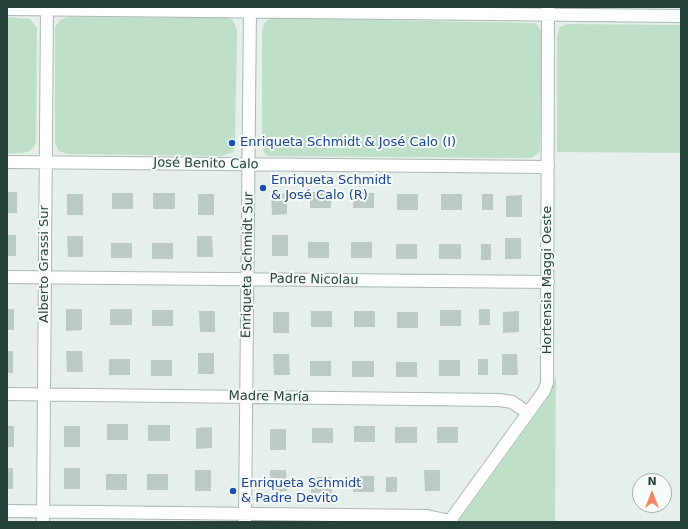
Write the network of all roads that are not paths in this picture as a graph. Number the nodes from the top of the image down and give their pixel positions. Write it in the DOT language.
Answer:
graph roads {
  1 [pos="47,8"];
  2 [pos="7,9"];
  3 [pos="250,9"];
  4 [pos="548,11"];
  5 [pos="585,11"];
  6 [pos="681,16"];
  7 [pos="7,162"];
  8 [pos="46,162"];
  9 [pos="248,164"];
  10 [pos="548,167"];
  11 [pos="7,277"];
  12 [pos="45,277"];
  13 [pos="247,279"];
  14 [pos="548,282"];
  15 [pos="7,394"];
  16 [pos="44,395"];
  17 [pos="246,397"];
  18 [pos="528,413"];
  19 [pos="7,511"];
  20 [pos="43,517"];
  21 [pos="245,518"];
  22 [pos="450,521"];
  1 -- 2 [label="street"];
  1 -- 3 [label="street"];
  1 -- 8 [label="street, Alberto Grassi Sur"];
  3 -- 4 [label="street"];
  3 -- 9 [label="street, Enriqueta Schmidt Sur"];
  4 -- 5 [label="street"];
  4 -- 10 [label="street, Hortensia Maggi Oeste"];
  5 -- 6 [label="street"];
  7 -- 8 [label="street, José Benito Calo"];
  8 -- 9 [label="street, José Benito Calo"];
  8 -- 12 [label="street, Alberto Grassi Sur"];
  9 -- 10 [label="street, José Benito Calo"];
  9 -- 13 [label="street, Enriqueta Schmidt Sur"];
  10 -- 14 [label="street, Hortensia Maggi Oeste"];
  11 -- 12 [label="street, Padre Nicolau"];
  12 -- 13 [label="street, Padre Nicolau"];
  12 -- 16 [label="street, Alberto Grassi Sur"];
  13 -- 14 [label="street, Padre Nicolau"];
  13 -- 17 [label="street, Enriqueta Schmidt Sur"];
  14 -- 18 [label="street, Hortensia Maggi Oeste"];
  15 -- 16 [label="street, Madre María"];
  16 -- 17 [label="street, Madre María"];
  16 -- 20 [label="street, Alberto Grassi Sur"];
  17 -- 18 [label="street, Madre María"];
  17 -- 21 [label="street, Enriqueta Schmidt Sur"];
  18 -- 22 [label="street, Hortensia Maggi Oeste"];
  19 -- 20 [label="street"];
  20 -- 21 [label="street"];
  21 -- 22 [label="street"];
}
